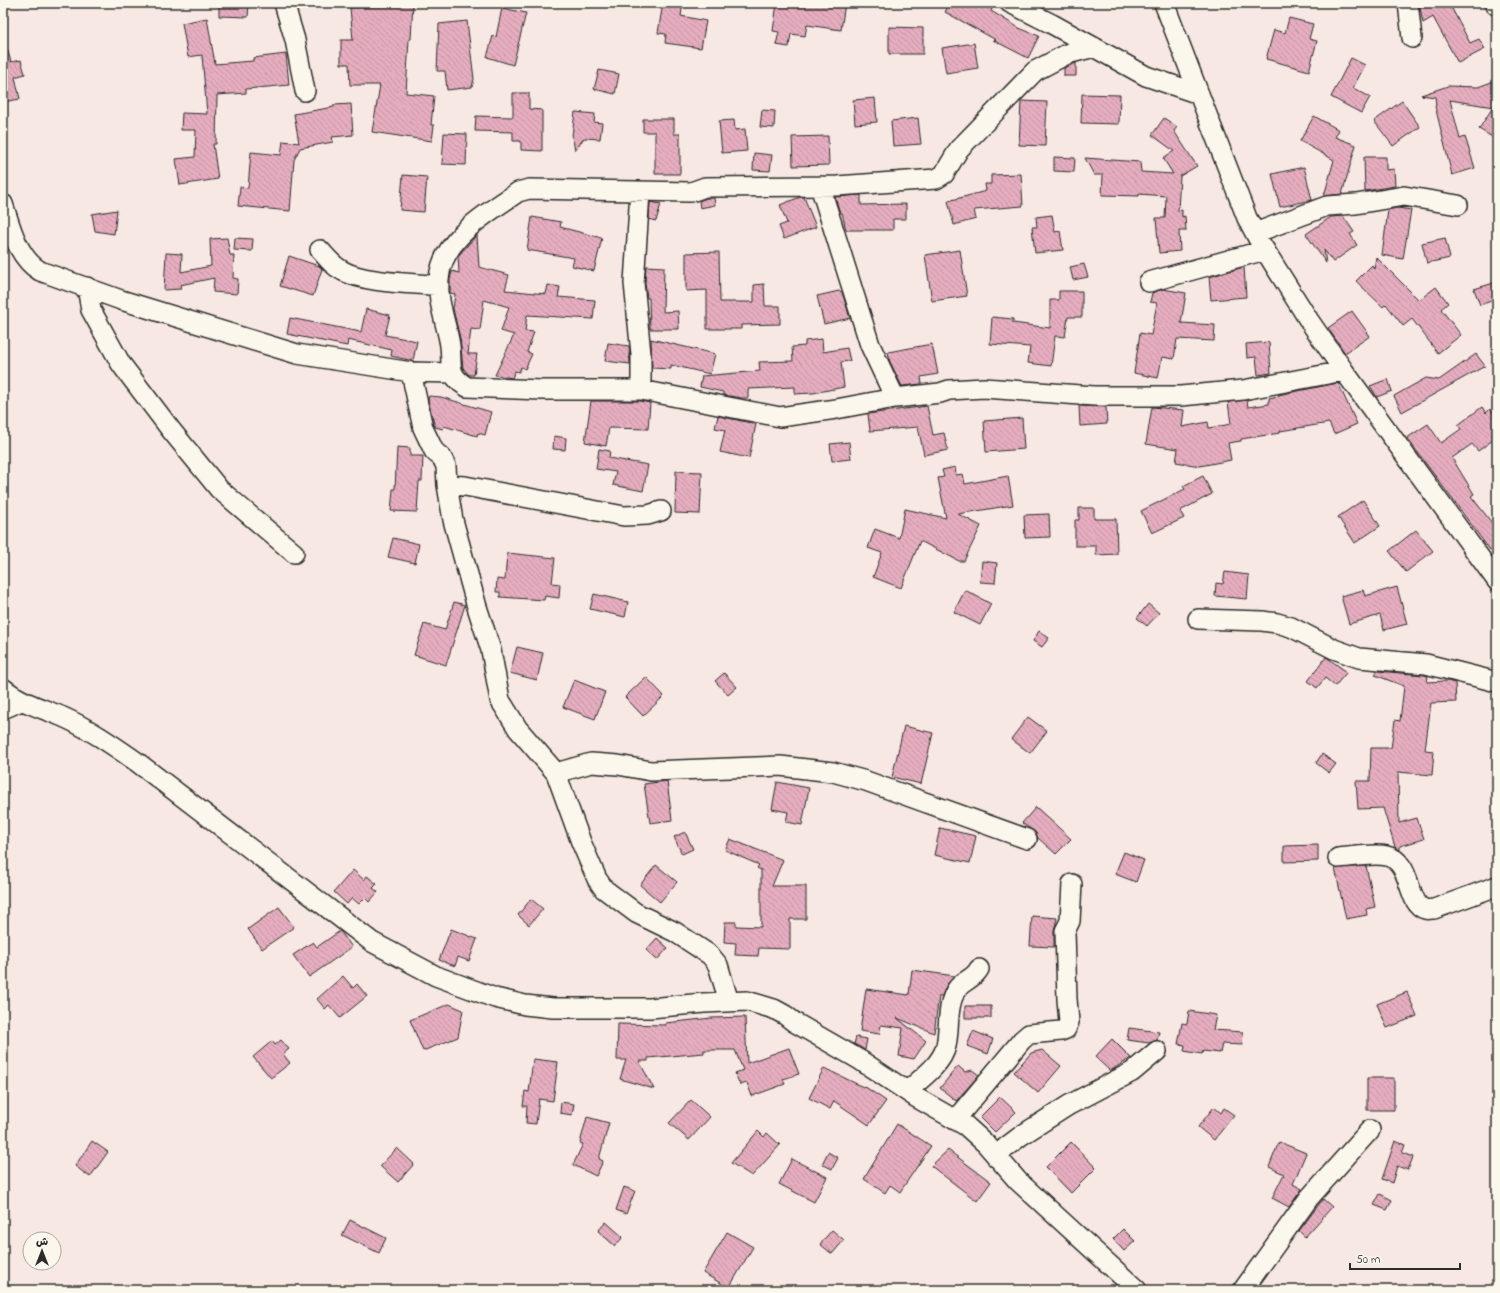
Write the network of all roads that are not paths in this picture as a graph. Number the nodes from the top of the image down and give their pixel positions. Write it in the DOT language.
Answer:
graph roads {
  1 [pos="284,3"];
  2 [pos="1010,3"];
  3 [pos="1164,3"];
  4 [pos="1408,3"];
  5 [pos="1412,38"];
  6 [pos="1094,47"];
  7 [pos="304,91"];
  8 [pos="1199,94"];
  9 [pos="820,186"];
  10 [pos="640,192"];
  11 [pos="3,204"];
  12 [pos="1458,205"];
  13 [pos="1255,233"];
  14 [pos="320,250"];
  15 [pos="1265,250"];
  16 [pos="1149,282"];
  17 [pos="439,286"];
  18 [pos="87,288"];
  19 [pos="1344,371"];
  20 [pos="411,372"];
  21 [pos="452,373"];
  22 [pos="641,390"];
  23 [pos="895,398"];
  24 [pos="447,485"];
  25 [pos="661,511"];
  26 [pos="294,553"];
  27 [pos="1497,581"];
  28 [pos="1198,619"];
  29 [pos="1497,682"];
  30 [pos="3,688"];
  31 [pos="21,700"];
  32 [pos="3,709"];
  33 [pos="556,773"];
  34 [pos="1028,839"];
  35 [pos="1338,858"];
  36 [pos="1072,884"];
  37 [pos="1497,886"];
  38 [pos="979,969"];
  39 [pos="729,1002"];
  40 [pos="1157,1051"];
  41 [pos="907,1091"];
  42 [pos="955,1120"];
  43 [pos="1370,1130"];
  44 [pos="997,1158"];
  45 [pos="1137,1290"];
  46 [pos="1243,1290"];
  1 -- 7 [label="street"];
  2 -- 6 [label="street"];
  3 -- 8 [label="street"];
  4 -- 5 [label="street"];
  6 -- 8 [label="street"];
  6 -- 9 [label="street"];
  8 -- 13 [label="street"];
  9 -- 10 [label="street"];
  9 -- 23 [label="street"];
  10 -- 17 [label="street"];
  10 -- 22 [label="street"];
  11 -- 18 [label="street"];
  12 -- 13 [label="street"];
  13 -- 15 [label="street"];
  14 -- 17 [label="street"];
  15 -- 16 [label="street"];
  15 -- 19 [label="street"];
  17 -- 21 [label="street"];
  18 -- 20 [label="street"];
  18 -- 26 [label="street"];
  19 -- 23 [label="street"];
  19 -- 27 [label="street"];
  20 -- 21 [label="street"];
  20 -- 24 [label="street"];
  21 -- 22 [label="street"];
  22 -- 23 [label="street"];
  24 -- 25 [label="street"];
  24 -- 33 [label="street"];
  28 -- 29 [label="street"];
  30 -- 31 [label="street"];
  31 -- 32 [label="street"];
  31 -- 39 [label="street"];
  33 -- 34 [label="street"];
  33 -- 39 [label="street"];
  35 -- 37 [label="street"];
  36 -- 42 [label="street"];
  38 -- 41 [label="street"];
  39 -- 41 [label="street"];
  40 -- 44 [label="street"];
  41 -- 42 [label="street"];
  42 -- 44 [label="street"];
  43 -- 46 [label="street"];
  44 -- 45 [label="street"];
}
